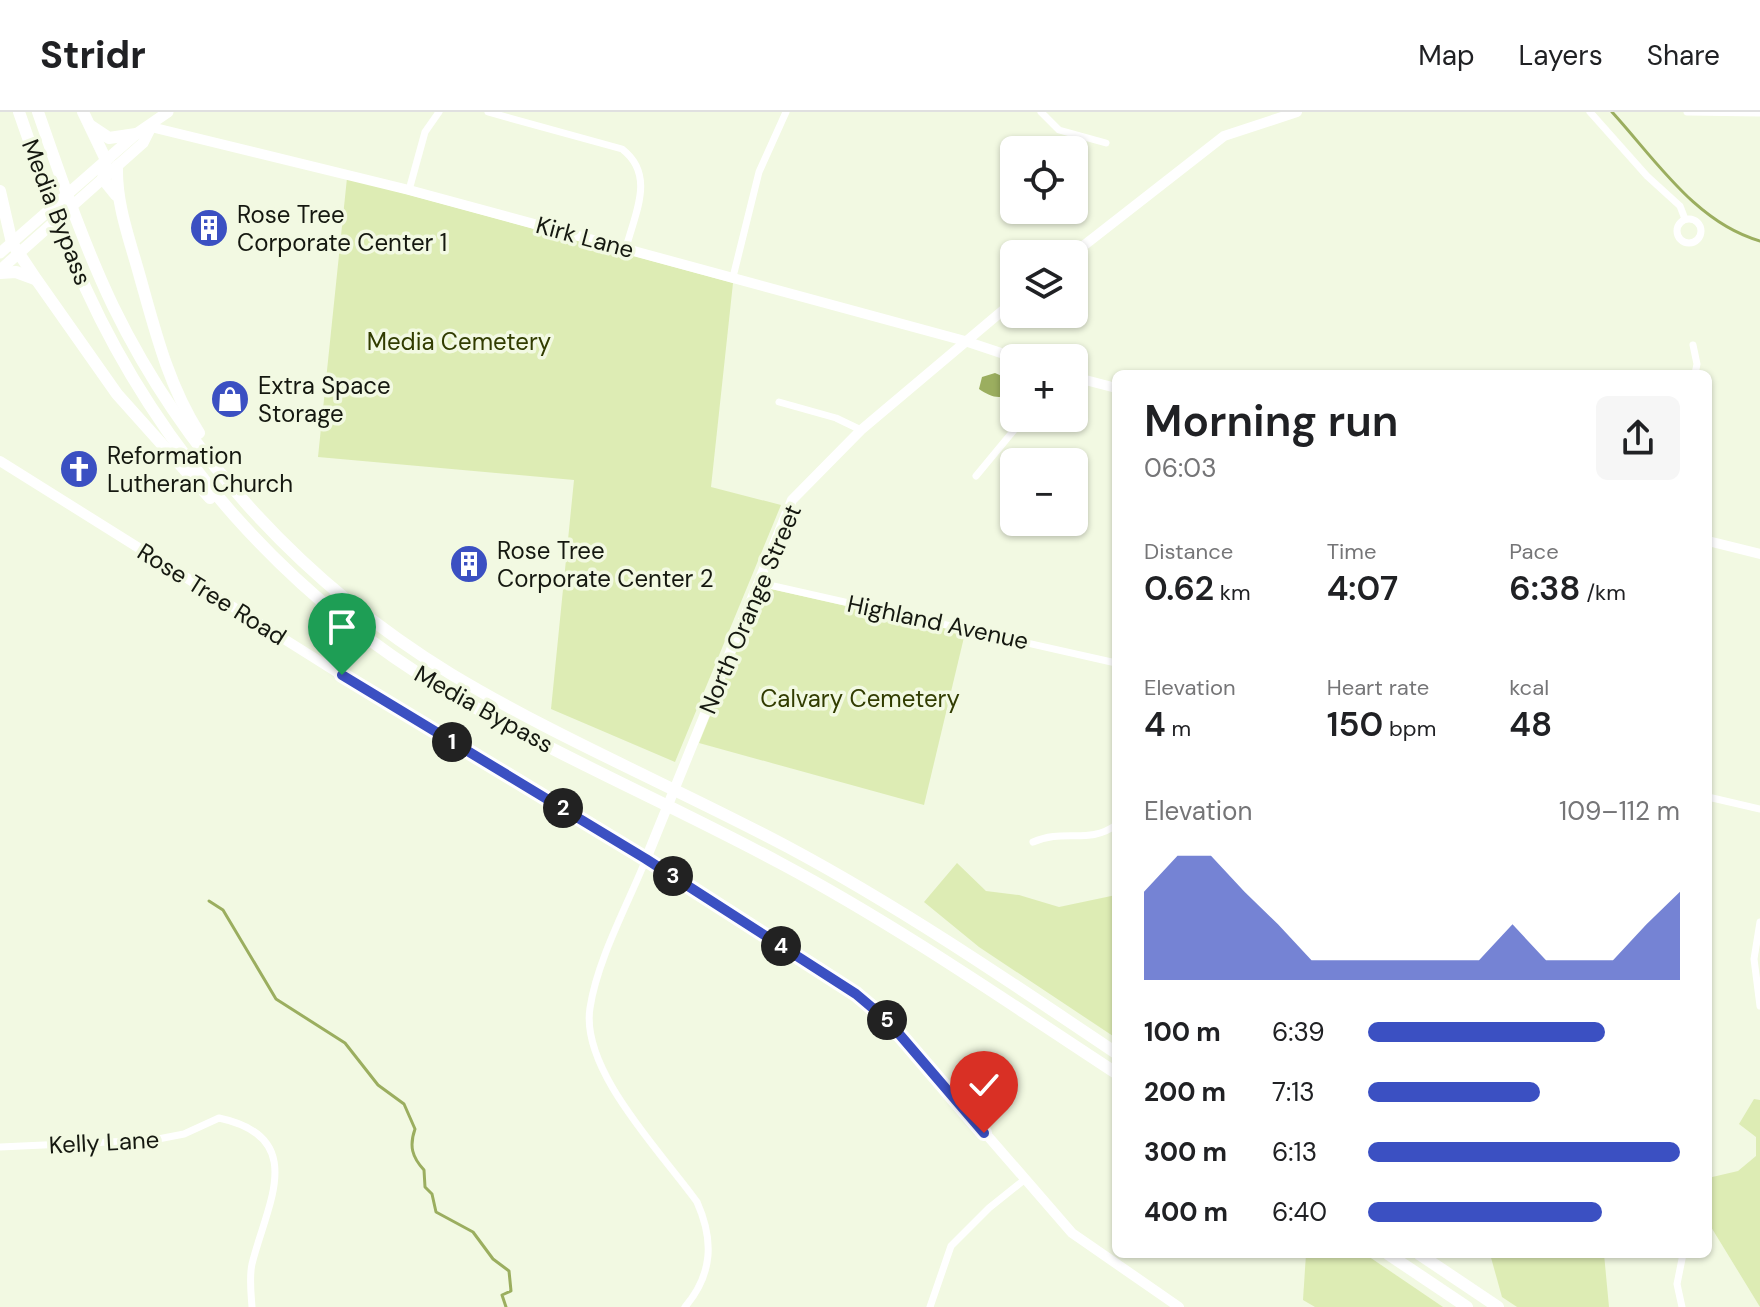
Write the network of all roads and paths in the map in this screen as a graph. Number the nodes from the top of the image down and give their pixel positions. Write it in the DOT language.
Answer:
graph roads {
  1 [pos="19,112"];
  2 [pos="38,112"];
  3 [pos="168,112"];
  4 [pos="439,112"];
  5 [pos="488,112"];
  6 [pos="786,112"];
  7 [pos="1041,112"];
  8 [pos="1297,112"];
  9 [pos="1590,112"];
  10 [pos="1687,112"];
  11 [pos="1760,113"];
  12 [pos="85,117"];
  13 [pos="151,127"];
  14 [pos="136,134"];
  15 [pos="1106,143"];
  16 [pos="112,163"];
  17 [pos="99,175"];
  18 [pos="85,187"];
  19 [pos="409,190"];
  20 [pos="0,191"];
  21 [pos="119,201"];
  22 [pos="1685,219"];
  23 [pos="1088,242"];
  24 [pos="16,248"];
  25 [pos="626,248"];
  26 [pos="0,253"];
  27 [pos="0,271"];
  28 [pos="733,277"];
  29 [pos="36,279"];
  30 [pos="1000,312"];
  31 [pos="965,341"];
  32 [pos="1693,345"];
  33 [pos="1000,353"];
  34 [pos="1695,370"];
  35 [pos="1088,381"];
  36 [pos="1112,387"];
  37 [pos="779,402"];
  38 [pos="861,430"];
  39 [pos="1012,432"];
  40 [pos="0,461"];
  41 [pos="976,476"];
  42 [pos="237,493"];
  43 [pos="1712,542"];
  44 [pos="267,551"];
  45 [pos="1760,554"];
  46 [pos="760,583"];
  47 [pos="1112,662"];
  48 [pos="1712,798"];
  49 [pos="1760,809"];
  50 [pos="1112,827"];
  51 [pos="1033,842"];
  52 [pos="646,859"];
  53 [pos="1760,922"];
  54 [pos="1760,1006"];
  55 [pos="1112,1050"];
  56 [pos="1112,1070"];
  57 [pos="0,1147"];
  58 [pos="1024,1180"];
  59 [pos="1394,1258"];
  60 [pos="1425,1258"];
  61 [pos="1682,1258"];
  62 [pos="252,1307"];
  63 [pos="685,1307"];
  64 [pos="930,1307"];
  65 [pos="1179,1307"];
  66 [pos="1467,1307"];
  67 [pos="1498,1307"];
  68 [pos="1682,1307"];
  1 -- 44 [label="highway, Media Bypass"];
  2 -- 42 [label="highway, Media Bypass"];
  3 -- 13 [label="main road"];
  4 -- 19 [label="street"];
  5 -- 25 [label="street"];
  6 -- 28 [label="street"];
  7 -- 15 [label="street"];
  8 -- 23 [label="street"];
  9 -- 22 [label="street"];
  10 -- 11 [label="street"];
  12 -- 14 [label="highway"];
  12 -- 16 [label="highway"];
  13 -- 14 [label="main road"];
  13 -- 16 [label="main road"];
  13 -- 19 [label="street, Kirk Lane"];
  14 -- 16 [label="main road"];
  16 -- 17 [label="highway"];
  16 -- 21 [label="highway"];
  17 -- 18 [label="main road"];
  17 -- 21 [label="highway"];
  18 -- 24 [label="main road"];
  18 -- 24 [label="main road"];
  19 -- 25 [label="street, Kirk Lane"];
  20 -- 24 [label="highway"];
  21 -- 42 [label="highway"];
  24 -- 26 [label="main road"];
  24 -- 27 [label="main road"];
  24 -- 29 [label="highway"];
  25 -- 28 [label="street, Kirk Lane"];
  27 -- 29 [label="highway"];
  28 -- 31 [label="street, Kirk Lane"];
  29 -- 44 [label="highway"];
  30 -- 31 [label="street, North Orange Street"];
  31 -- 33 [label="street, Kirk Lane"];
  31 -- 38 [label="street, North Orange Street"];
  32 -- 34 [label="street"];
  35 -- 36 [label="street"];
  37 -- 38 [label="street"];
  38 -- 46 [label="street, North Orange Street"];
  39 -- 41 [label="street"];
  40 -- 52 [label="street, Rose Tree Road"];
  42 -- 55 [label="highway, Media Bypass"];
  43 -- 45 [label="street"];
  44 -- 56 [label="highway, Media Bypass"];
  46 -- 47 [label="street, Highland Avenue"];
  46 -- 52 [label="street, North Orange Street"];
  48 -- 49 [label="street"];
  50 -- 51 [label="street"];
  52 -- 58 [label="street, Rose Tree Road"];
  52 -- 63 [label="street"];
  53 -- 54 [label="street"];
  57 -- 62 [label="street, Kelly Lane"];
  58 -- 64 [label="street"];
  58 -- 65 [label="street, Rose Tree Road"];
  59 -- 66 [label="highway"];
  60 -- 67 [label="highway"];
  61 -- 68 [label="street"];
}
